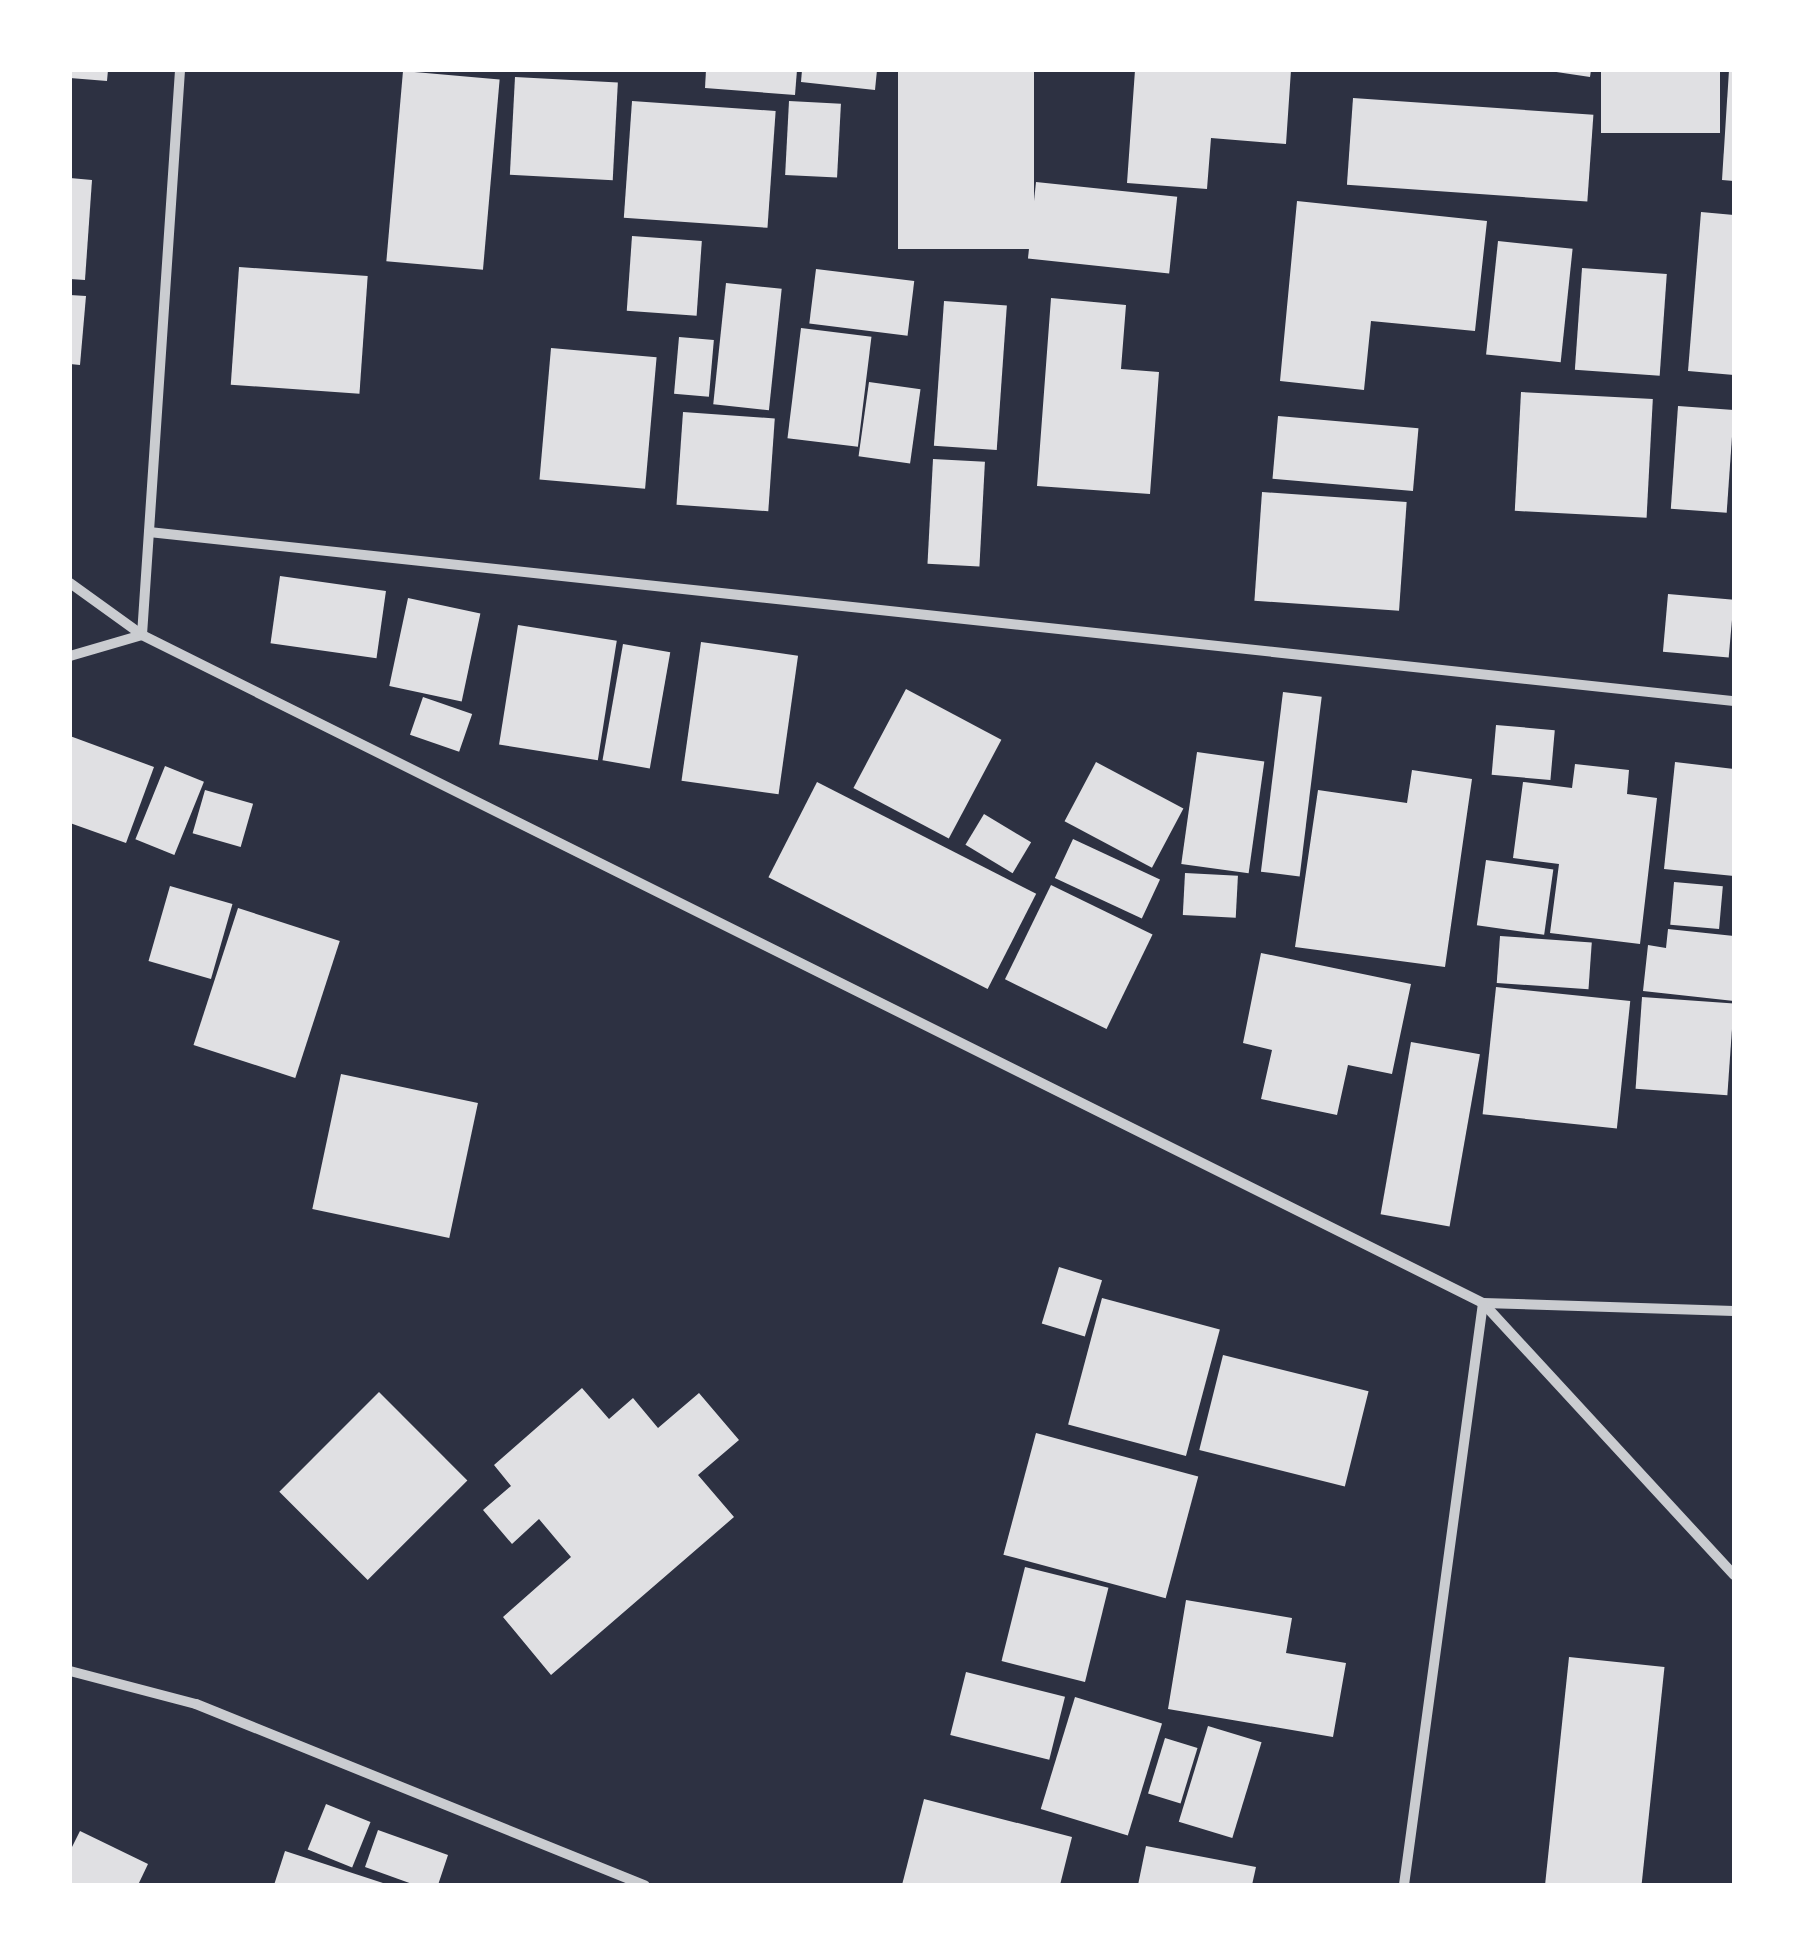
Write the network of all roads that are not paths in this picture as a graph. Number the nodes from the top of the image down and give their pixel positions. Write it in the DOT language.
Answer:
graph roads {
  1 [pos="180,70"];
  2 [pos="149,532"];
  3 [pos="70,584"];
  4 [pos="142,635"];
  5 [pos="70,656"];
  6 [pos="1734,701"];
  7 [pos="1483,1304"];
  8 [pos="1734,1311"];
  9 [pos="1734,1575"];
  10 [pos="70,1671"];
  11 [pos="645,1885"];
  12 [pos="1404,1885"];
  1 -- 2 [label="street"];
  2 -- 4 [label="street"];
  2 -- 6 [label="street"];
  3 -- 4 [label="street"];
  4 -- 5 [label="street"];
  4 -- 7 [label="street"];
  7 -- 8 [label="street"];
  7 -- 9 [label="street"];
  7 -- 12 [label="street"];
  10 -- 11 [label="street"];
}
